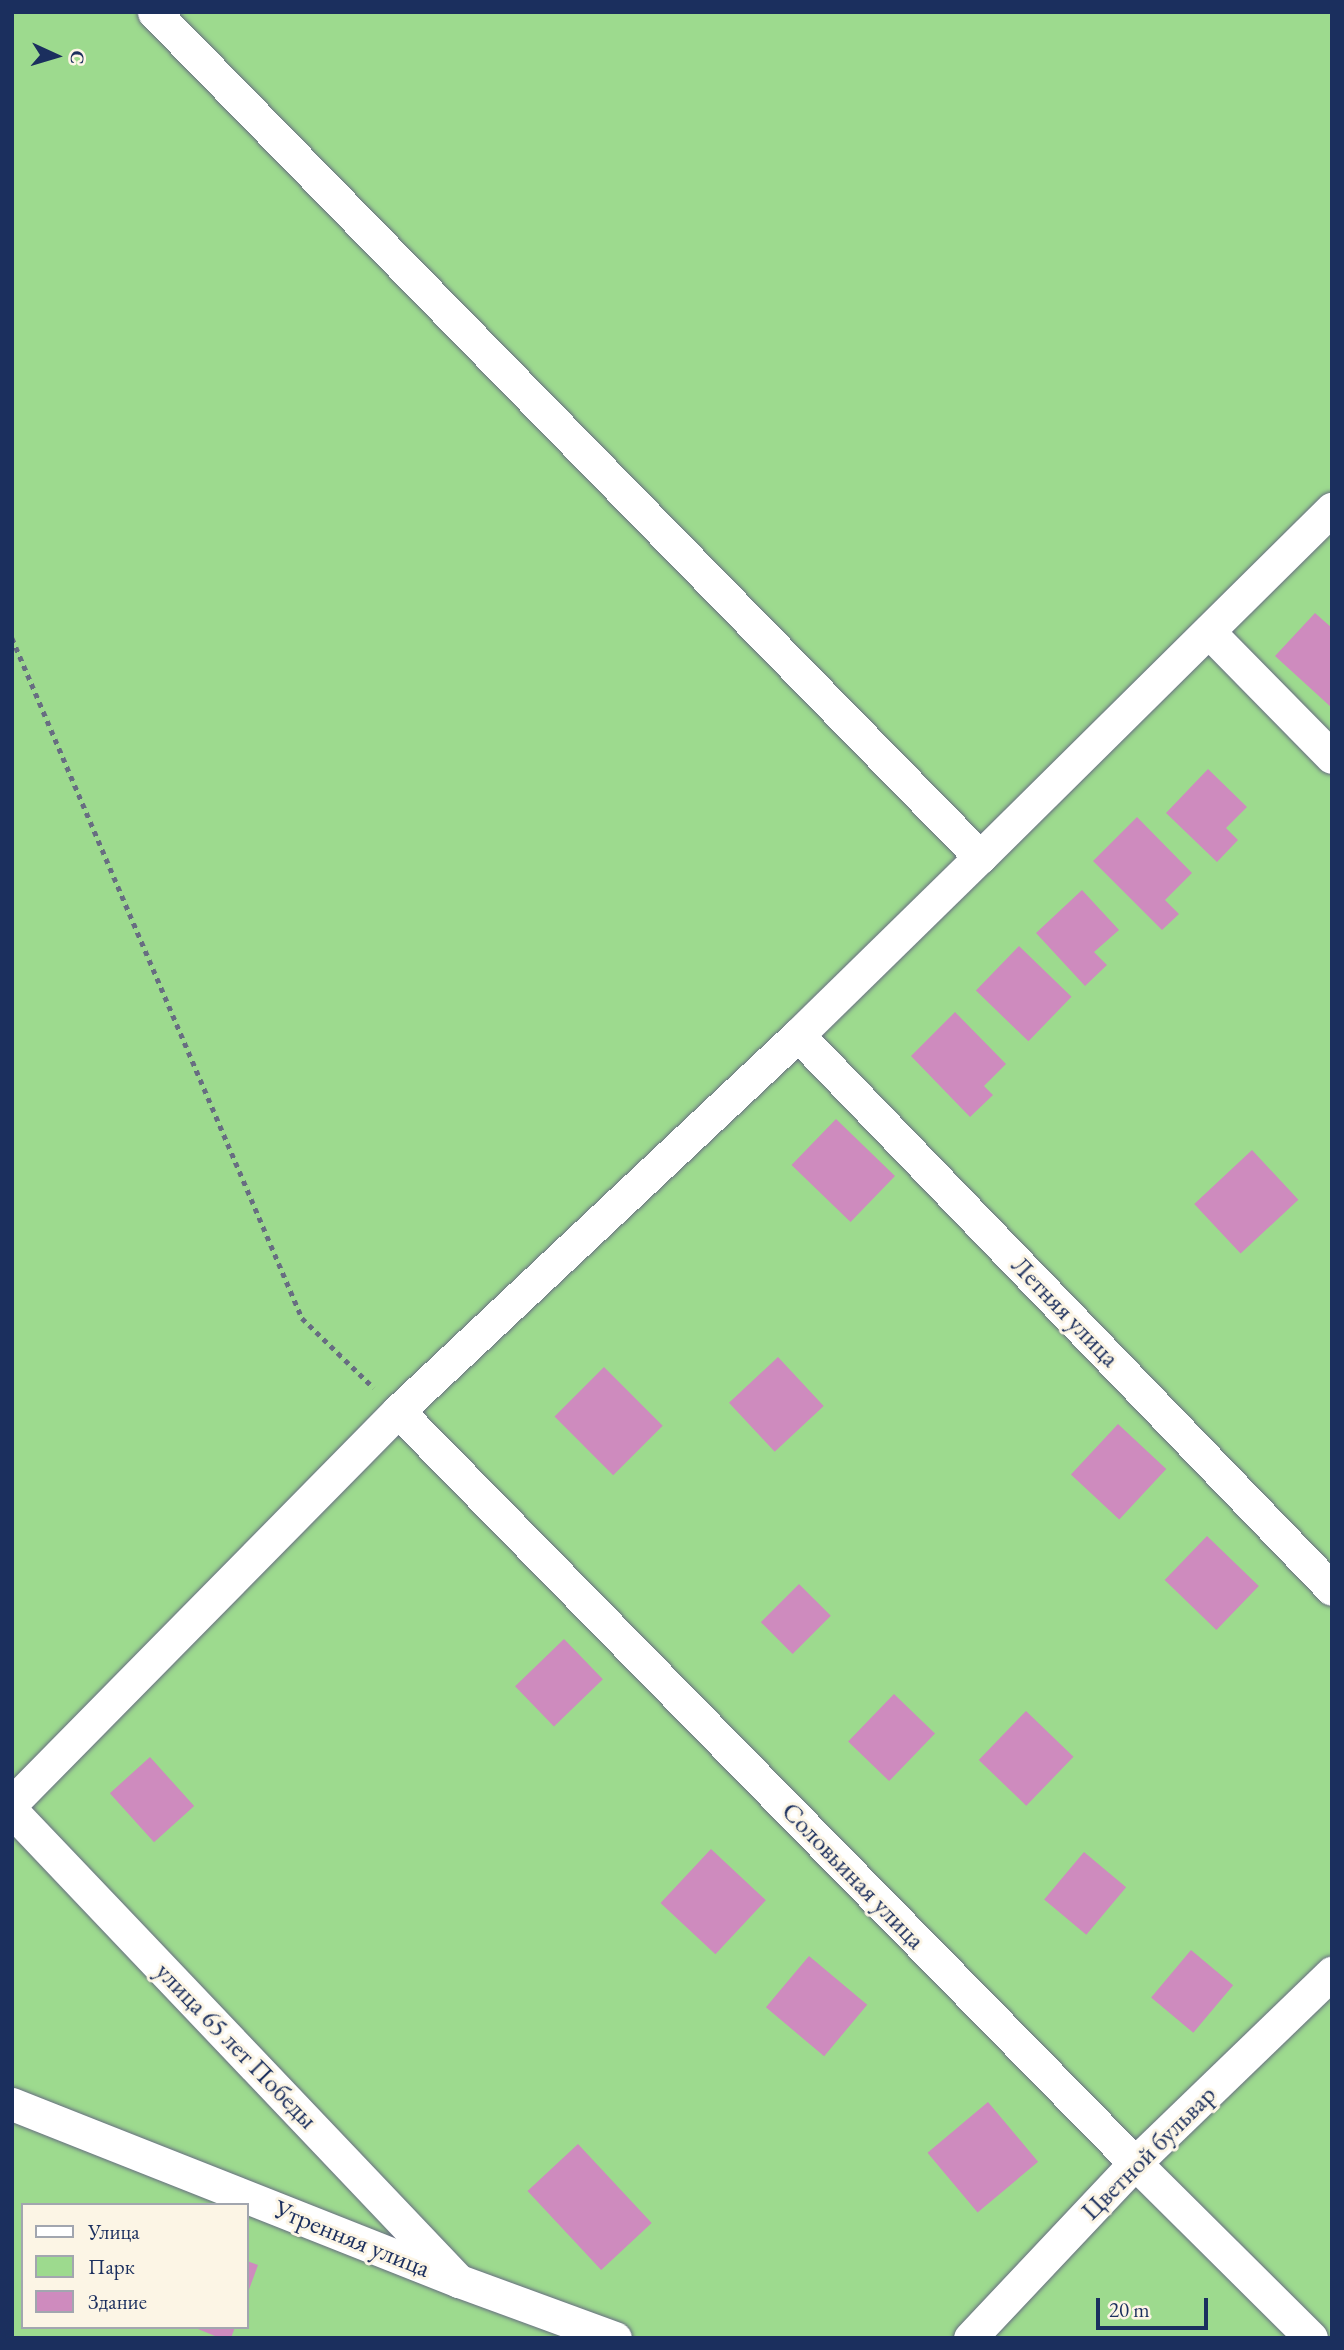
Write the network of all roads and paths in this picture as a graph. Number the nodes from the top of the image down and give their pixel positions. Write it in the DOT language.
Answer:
graph roads {
  1 [pos="154,12"];
  2 [pos="1332,509"];
  3 [pos="1209,632"];
  4 [pos="12,638"];
  5 [pos="1332,757"];
  6 [pos="980,857"];
  7 [pos="798,1035"];
  8 [pos="398,1411"];
  9 [pos="1332,1589"];
  10 [pos="12,1803"];
  11 [pos="12,1811"];
  12 [pos="1332,1973"];
  13 [pos="12,2104"];
  14 [pos="1135,2163"];
  15 [pos="459,2281"];
  16 [pos="615,2338"];
  17 [pos="970,2338"];
  18 [pos="1311,2338"];
  1 -- 6 [label="street"];
  2 -- 3 [label="street"];
  3 -- 5 [label="street"];
  3 -- 6 [label="street"];
  4 -- 8 [label="path"];
  6 -- 7 [label="street"];
  7 -- 8 [label="street"];
  7 -- 9 [label="street, Летняя улица"];
  8 -- 10 [label="street"];
  8 -- 14 [label="street, Соловьиная улица"];
  11 -- 15 [label="street, улица 65 лет Победы"];
  12 -- 14 [label="street, Цветной бульвар"];
  13 -- 15 [label="street, Утренняя улица"];
  14 -- 17 [label="street, Цветной бульвар"];
  14 -- 18 [label="street, Соловьиная улица"];
  15 -- 16 [label="street, Утренняя улица"];
}
